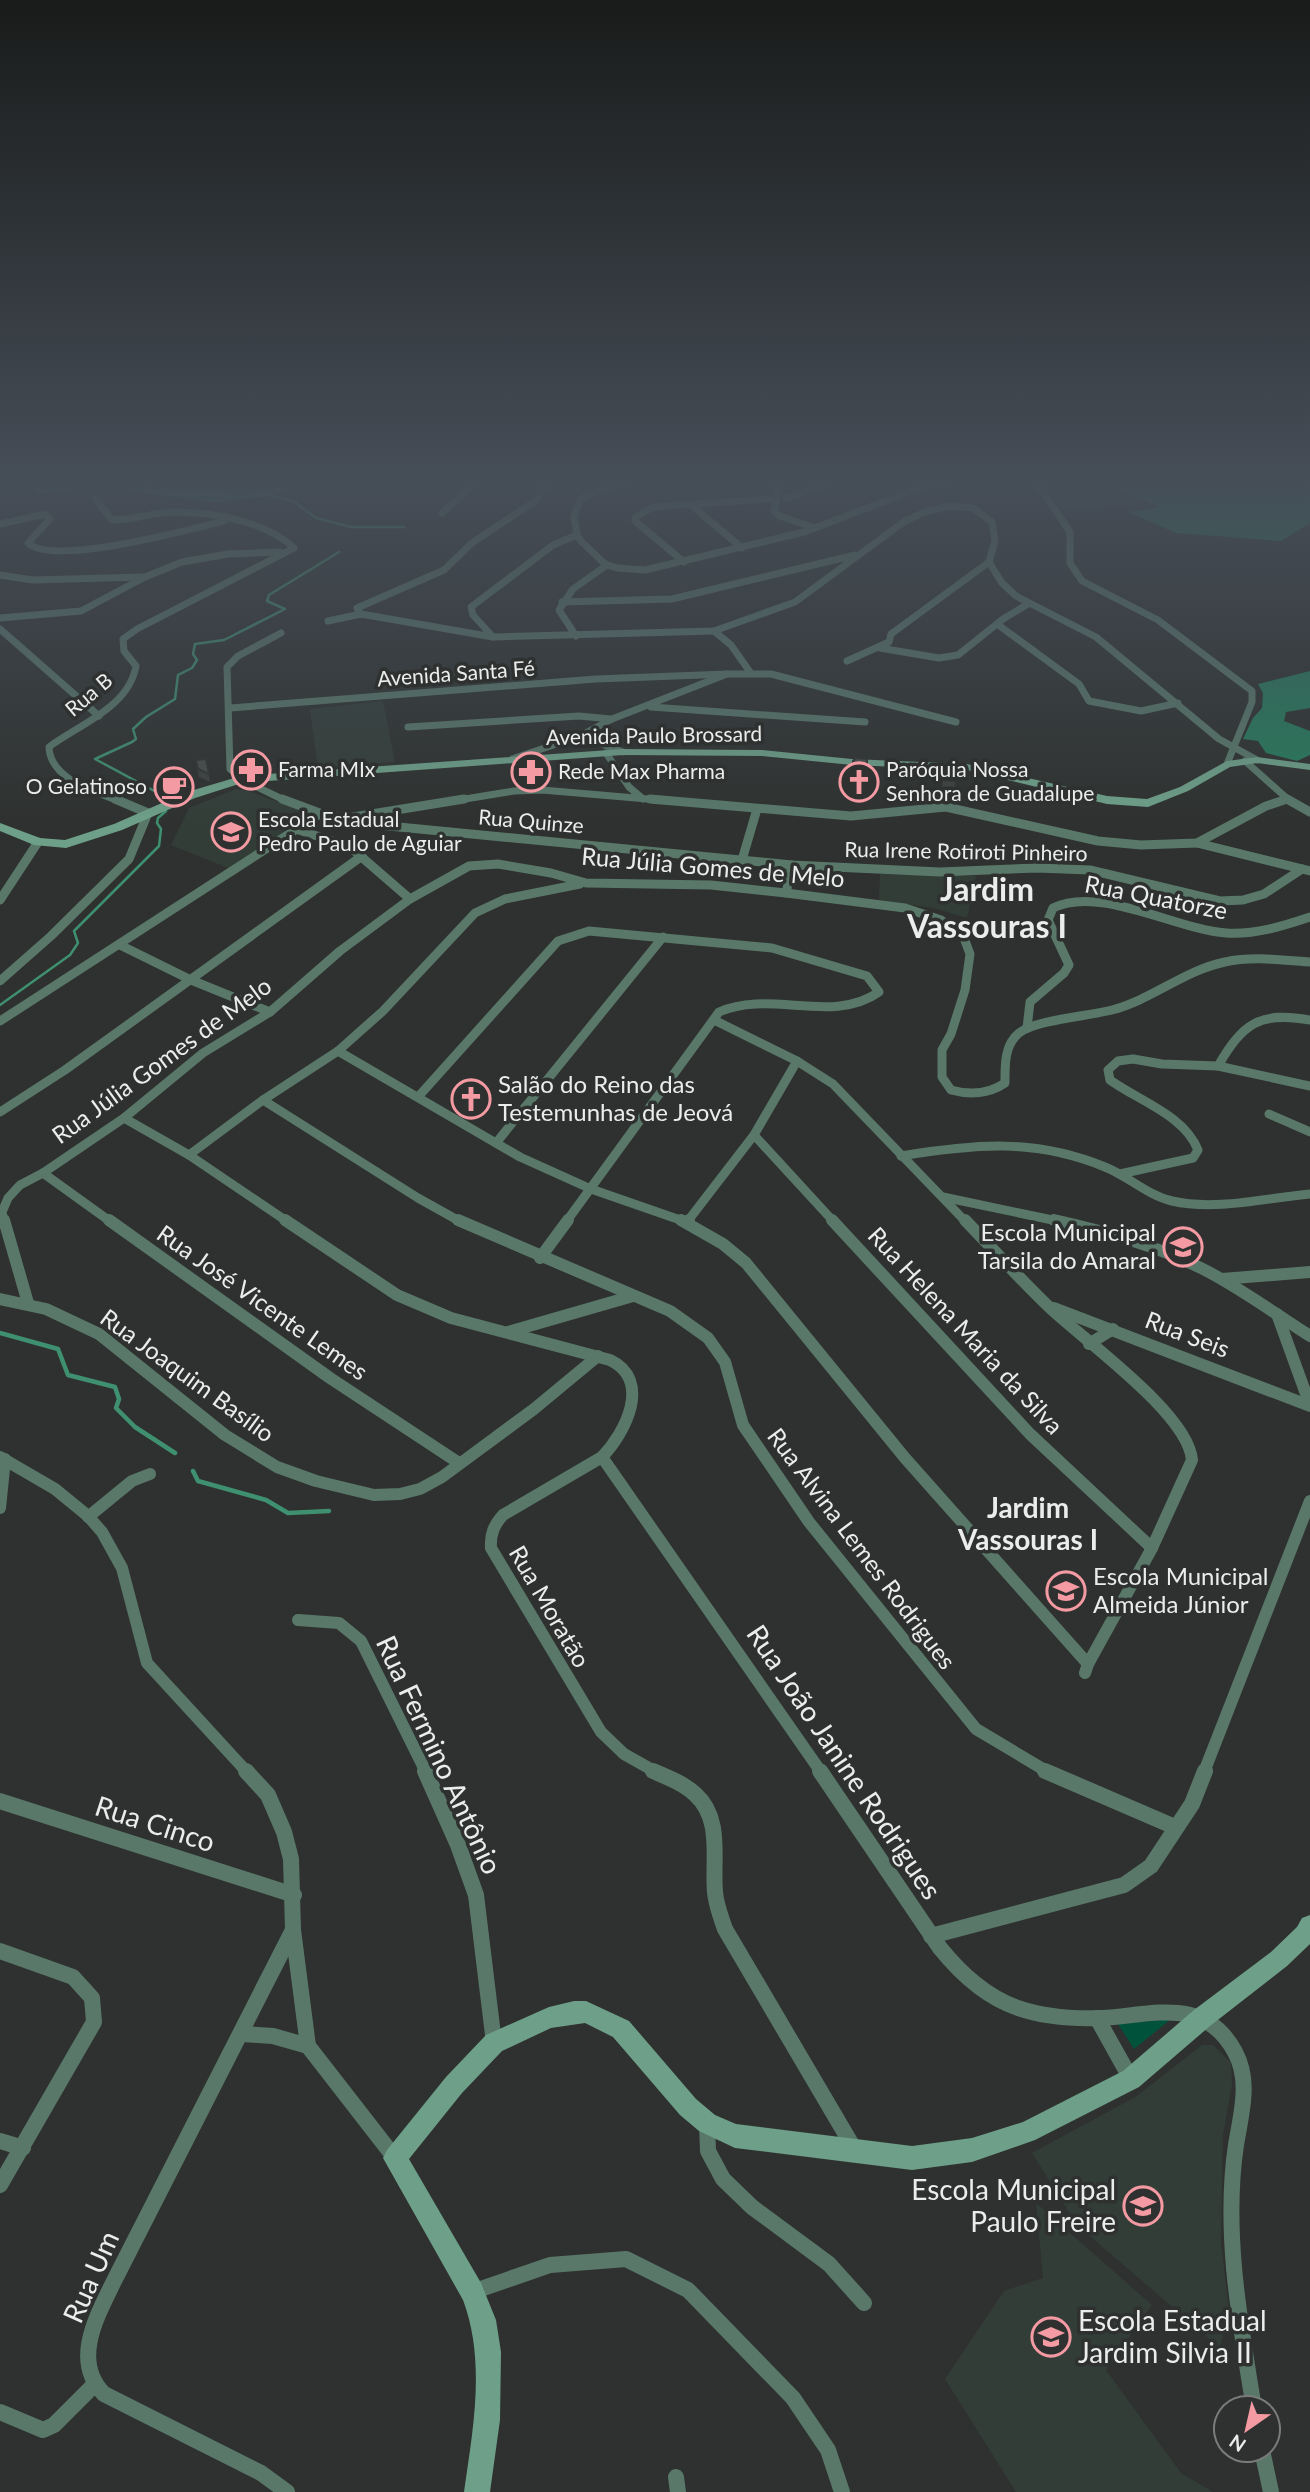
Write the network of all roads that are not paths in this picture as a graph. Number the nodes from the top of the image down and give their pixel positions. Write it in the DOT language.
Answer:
graph roads {
  1 [pos="112,594"];
  2 [pos="204,594"];
  3 [pos="392,594"];
  4 [pos="488,594"];
  5 [pos="569,594"];
  6 [pos="692,594"];
  7 [pos="806,594"];
  8 [pos="945,594"];
  9 [pos="1016,594"];
  10 [pos="1108,594"];
  11 [pos="562,602"];
  12 [pos="1028,604"];
  13 [pos="361,614"];
  14 [pos="0,618"];
  15 [pos="328,621"];
  16 [pos="997,624"];
  17 [pos="0,629"];
  18 [pos="714,631"];
  19 [pos="281,633"];
  20 [pos="576,636"];
  21 [pos="494,638"];
  22 [pos="874,648"];
  23 [pos="847,661"];
  24 [pos="751,673"];
  25 [pos="727,674"];
  26 [pos="1178,703"];
  27 [pos="648,706"];
  28 [pos="230,708"];
  29 [pos="99,716"];
  30 [pos="612,719"];
  31 [pos="865,722"];
  32 [pos="956,722"];
  33 [pos="408,727"];
  34 [pos="580,736"];
  35 [pos="1233,746"];
  36 [pos="623,752"];
  37 [pos="606,753"];
  38 [pos="512,758"];
  39 [pos="1251,760"];
  40 [pos="1227,764"];
  41 [pos="1310,767"];
  42 [pos="241,780"];
  43 [pos="629,787"];
  44 [pos="617,797"];
  45 [pos="643,799"];
  46 [pos="1287,799"];
  47 [pos="757,809"];
  48 [pos="394,810"];
  49 [pos="1310,812"];
  50 [pos="148,813"];
  51 [pos="320,814"];
  52 [pos="351,818"];
  53 [pos="378,825"];
  54 [pos="0,827"];
  55 [pos="296,830"];
  56 [pos="38,842"];
  57 [pos="1197,843"];
  58 [pos="362,856"];
  59 [pos="742,860"];
  60 [pos="792,865"];
  61 [pos="1306,870"];
  62 [pos="586,883"];
  63 [pos="786,893"];
  64 [pos="410,899"];
  65 [pos="0,900"];
  66 [pos="1310,917"];
  67 [pos="663,937"];
  68 [pos="120,945"];
  69 [pos="1310,962"];
  70 [pos="191,979"];
  71 [pos="0,981"];
  72 [pos="270,1012"];
  73 [pos="714,1020"];
  74 [pos="1310,1020"];
  75 [pos="0,1021"];
  76 [pos="1027,1028"];
  77 [pos="338,1051"];
  78 [pos="797,1062"];
  79 [pos="1218,1066"];
  80 [pos="1310,1086"];
  81 [pos="418,1097"];
  82 [pos="263,1100"];
  83 [pos="0,1112"];
  84 [pos="1269,1114"];
  85 [pos="124,1118"];
  86 [pos="1310,1132"];
  87 [pos="754,1135"];
  88 [pos="496,1143"];
  89 [pos="189,1155"];
  90 [pos="901,1156"];
  91 [pos="43,1173"];
  92 [pos="1120,1174"];
  93 [pos="591,1189"];
  94 [pos="1310,1194"];
  95 [pos="943,1196"];
  96 [pos="687,1222"];
  97 [pos="540,1258"];
  98 [pos="1310,1272"];
  99 [pos="1222,1279"];
  100 [pos="633,1296"];
  101 [pos="0,1299"];
  102 [pos="28,1303"];
  103 [pos="1048,1306"];
  104 [pos="1277,1314"];
  105 [pos="1113,1329"];
  106 [pos="508,1332"];
  107 [pos="1310,1336"];
  108 [pos="1089,1344"];
  109 [pos="598,1356"];
  110 [pos="1310,1405"];
  111 [pos="2,1458"];
  112 [pos="603,1458"];
  113 [pos="459,1464"];
  114 [pos="150,1474"];
  115 [pos="1310,1502"];
  116 [pos="0,1508"];
  117 [pos="88,1517"];
  118 [pos="1152,1548"];
  119 [pos="298,1620"];
  120 [pos="0,1801"];
  121 [pos="1175,1827"];
  122 [pos="294,1895"];
  123 [pos="1310,1925"];
  124 [pos="293,1930"];
  125 [pos="931,1936"];
  126 [pos="0,1951"];
  127 [pos="1097,2018"];
  128 [pos="1202,2018"];
  129 [pos="243,2034"];
  130 [pos="495,2043"];
  131 [pos="308,2046"];
  132 [pos="1131,2079"];
  133 [pos="707,2123"];
  134 [pos="0,2141"];
  135 [pos="23,2148"];
  136 [pos="855,2150"];
  137 [pos="395,2158"];
  138 [pos="0,2185"];
  139 [pos="472,2292"];
  140 [pos="864,2303"];
  141 [pos="94,2385"];
  142 [pos="1252,2394"];
  143 [pos="0,2412"];
  144 [pos="1265,2464"];
  145 [pos="287,2492"];
  146 [pos="477,2492"];
  147 [pos="842,2492"];
  148 [pos="1271,2492"];
  1 -- 14 [label="street"];
  2 -- 29 [label="street, Rua B"];
  3 -- 13 [label="street"];
  4 -- 21 [label="street"];
  5 -- 11 [label="street"];
  6 -- 11 [label="street"];
  7 -- 18 [label="street"];
  8 -- 22 [label="street"];
  9 -- 12 [label="street"];
  10 -- 35 [label="street"];
  11 -- 20 [label="street"];
  12 -- 16 [label="street"];
  12 -- 26 [label="street"];
  13 -- 15 [label="street"];
  13 -- 21 [label="street"];
  16 -- 22 [label="street"];
  16 -- 26 [label="street"];
  17 -- 29 [label="street"];
  18 -- 20 [label="street"];
  18 -- 24 [label="street"];
  19 -- 28 [label="street"];
  20 -- 21 [label="street"];
  22 -- 23 [label="street"];
  24 -- 25 [label="street, Avenida Santa Fé"];
  24 -- 32 [label="street, Avenida Santa Fé"];
  25 -- 27 [label="street"];
  25 -- 28 [label="street, Avenida Santa Fé"];
  26 -- 35 [label="street"];
  27 -- 30 [label="street"];
  27 -- 31 [label="street"];
  28 -- 42 [label="street"];
  29 -- 50 [label="street, Rua B"];
  30 -- 33 [label="street"];
  30 -- 34 [label="street"];
  34 -- 36 [label="street"];
  34 -- 38 [label="street"];
  35 -- 39 [label="street"];
  35 -- 40 [label="street"];
  36 -- 37 [label="main road, Avenida Paulo Brossard"];
  36 -- 40 [label="main road, Avenida Paulo Brossard"];
  37 -- 38 [label="main road, Avenida Paulo Brossard"];
  37 -- 43 [label="street"];
  38 -- 42 [label="main road, Avenida Paulo Brossard"];
  39 -- 40 [label="main road, Avenida Paulo Brossard"];
  39 -- 41 [label="main road, Avenida Paulo Brossard"];
  39 -- 46 [label="street"];
  42 -- 50 [label="main road, Avenida Paulo Brossard"];
  42 -- 51 [label="street, Rua Quinze"];
  43 -- 44 [label="street"];
  43 -- 45 [label="street"];
  44 -- 45 [label="street"];
  44 -- 48 [label="street"];
  45 -- 47 [label="street"];
  46 -- 49 [label="street"];
  46 -- 57 [label="street"];
  47 -- 57 [label="street"];
  47 -- 59 [label="street"];
  48 -- 52 [label="street"];
  48 -- 53 [label="street"];
  50 -- 56 [label="main road, Avenida Paulo Brossard"];
  50 -- 71 [label="street"];
  51 -- 52 [label="street, Rua Quinze"];
  51 -- 55 [label="street"];
  52 -- 53 [label="street, Rua Quinze"];
  53 -- 59 [label="street, Rua Quinze"];
  54 -- 56 [label="main road, Avenida Paulo Brossard"];
  55 -- 58 [label="street"];
  55 -- 68 [label="street"];
  56 -- 65 [label="street"];
  57 -- 61 [label="street"];
  58 -- 64 [label="street"];
  58 -- 70 [label="street"];
  59 -- 60 [label="street, Rua Irene Rotiroti Pinheiro"];
  60 -- 61 [label="street, Rua Irene Rotiroti Pinheiro"];
  60 -- 63 [label="street"];
  62 -- 63 [label="street, Rua Júlia Gomes de Melo"];
  62 -- 64 [label="street, Rua Júlia Gomes de Melo"];
  62 -- 77 [label="street"];
  63 -- 76 [label="street, Rua Júlia Gomes de Melo"];
  64 -- 72 [label="street, Rua Júlia Gomes de Melo"];
  66 -- 76 [label="street, Rua Quatorze"];
  67 -- 73 [label="street"];
  67 -- 81 [label="street"];
  67 -- 88 [label="street"];
  68 -- 70 [label="street"];
  68 -- 75 [label="street"];
  69 -- 76 [label="street"];
  70 -- 72 [label="street"];
  70 -- 83 [label="street"];
  72 -- 85 [label="street, Rua Júlia Gomes de Melo"];
  73 -- 78 [label="street"];
  73 -- 93 [label="street"];
  74 -- 79 [label="street"];
  77 -- 81 [label="street"];
  77 -- 82 [label="street"];
  78 -- 87 [label="street"];
  78 -- 90 [label="street"];
  79 -- 80 [label="street"];
  79 -- 92 [label="street"];
  81 -- 88 [label="street"];
  82 -- 89 [label="street"];
  82 -- 97 [label="street, Rua Alvina Lemes Rodrigues"];
  84 -- 86 [label="street"];
  85 -- 89 [label="street"];
  85 -- 91 [label="street, Rua Júlia Gomes de Melo"];
  87 -- 96 [label="street"];
  87 -- 118 [label="street, Rua Helena Maria da Silva"];
  88 -- 93 [label="street"];
  89 -- 106 [label="street"];
  90 -- 92 [label="street"];
  90 -- 95 [label="street"];
  91 -- 102 [label="street, Rua Júlia Gomes de Melo"];
  91 -- 113 [label="street, Rua José Vicente Lemes"];
  92 -- 94 [label="street"];
  93 -- 96 [label="street"];
  93 -- 97 [label="street"];
  95 -- 99 [label="street"];
  95 -- 103 [label="street"];
  96 -- 118 [label="street"];
  97 -- 100 [label="street, Rua Alvina Lemes Rodrigues"];
  98 -- 99 [label="street"];
  99 -- 104 [label="street"];
  100 -- 106 [label="street"];
  100 -- 121 [label="street, Rua Alvina Lemes Rodrigues"];
  101 -- 102 [label="street, Rua Joaquim Basílio"];
  102 -- 113 [label="street, Rua Joaquim Basílio"];
  103 -- 105 [label="street, Rua Seis"];
  103 -- 108 [label="street"];
  104 -- 107 [label="street"];
  104 -- 110 [label="street"];
  105 -- 108 [label="street"];
  105 -- 110 [label="street, Rua Seis"];
  106 -- 109 [label="street"];
  108 -- 118 [label="street"];
  109 -- 112 [label="street"];
  109 -- 113 [label="street, Rua Joaquim Basílio"];
  111 -- 116 [label="street"];
  111 -- 117 [label="street"];
  112 -- 125 [label="street, Rua João Janine Rodrigues"];
  112 -- 136 [label="street, Rua Moratão"];
  114 -- 117 [label="street"];
  115 -- 121 [label="street"];
  117 -- 122 [label="street"];
  119 -- 130 [label="street, Rua Fermino Antônio"];
  120 -- 122 [label="street, Rua Cinco"];
  121 -- 125 [label="street"];
  122 -- 124 [label="street"];
  123 -- 128 [label="main road"];
  124 -- 129 [label="street, Rua Um"];
  124 -- 131 [label="street"];
  125 -- 127 [label="street, Rua João Janine Rodrigues"];
  126 -- 135 [label="street"];
  127 -- 128 [label="street, Rua João Janine Rodrigues"];
  127 -- 132 [label="street"];
  128 -- 132 [label="main road"];
  128 -- 142 [label="street"];
  129 -- 131 [label="street"];
  129 -- 141 [label="street, Rua Um"];
  130 -- 133 [label="main road"];
  130 -- 137 [label="main road"];
  131 -- 137 [label="street"];
  132 -- 136 [label="main road"];
  133 -- 136 [label="main road"];
  133 -- 140 [label="street"];
  134 -- 135 [label="street"];
  135 -- 138 [label="street"];
  137 -- 139 [label="main road"];
  139 -- 146 [label="main road"];
  139 -- 147 [label="street"];
  141 -- 143 [label="street"];
  141 -- 145 [label="street"];
  144 -- 148 [label="street"];
}
